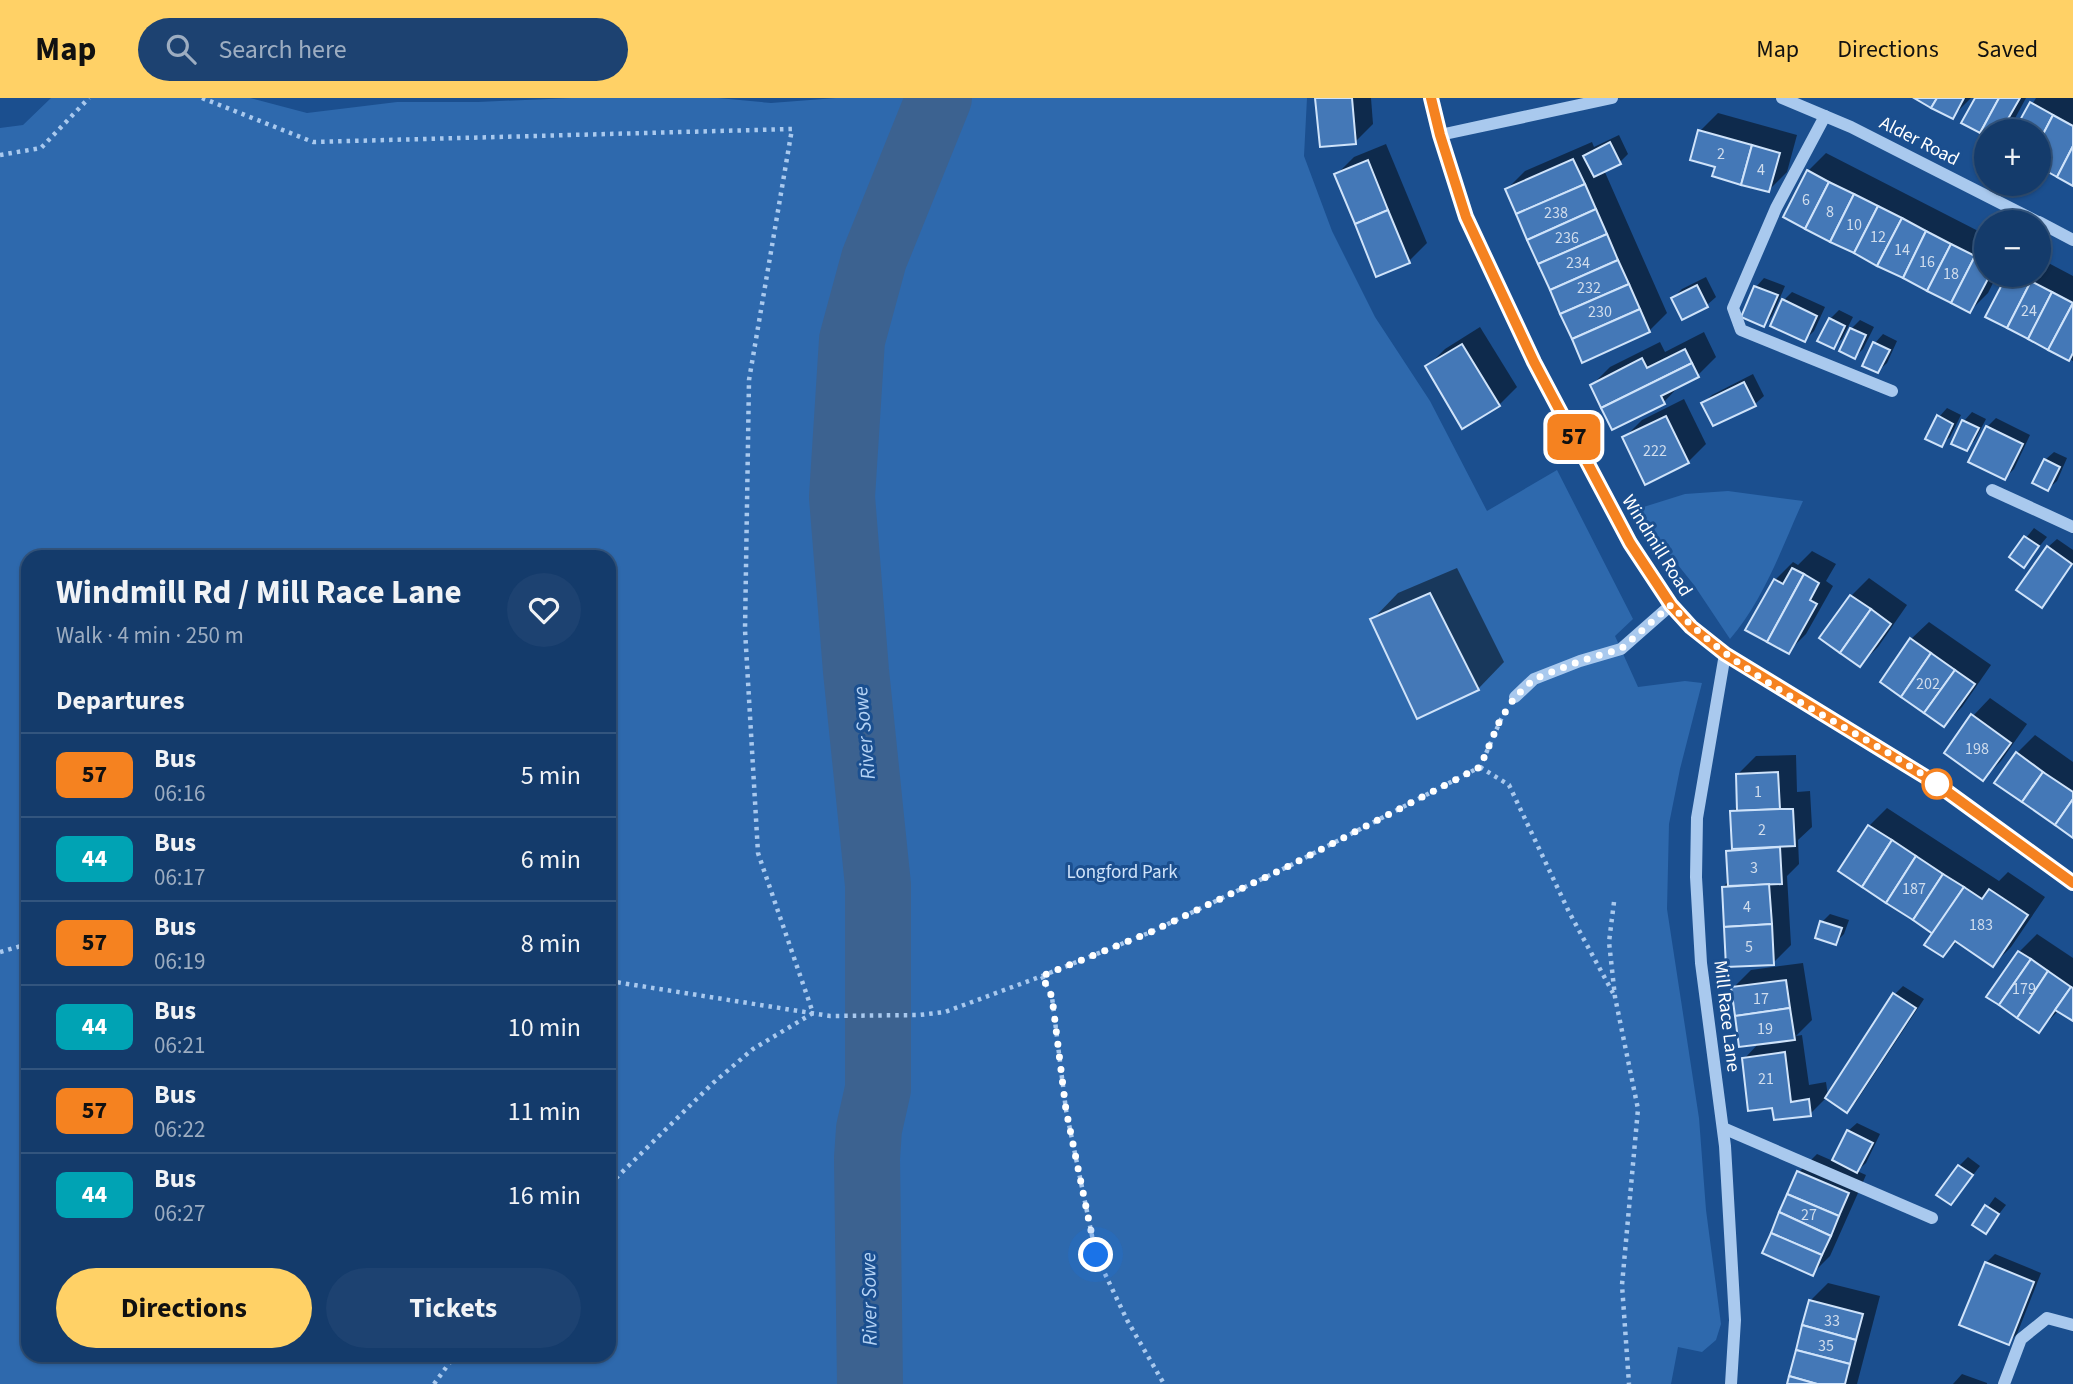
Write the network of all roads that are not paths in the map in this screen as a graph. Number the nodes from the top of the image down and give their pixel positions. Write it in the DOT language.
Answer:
graph roads {
  1 [pos="1431,98"];
  2 [pos="1612,98"];
  3 [pos="1782,98"];
  4 [pos="1825,116"];
  5 [pos="1440,135"];
  6 [pos="2014,210"];
  7 [pos="2051,229"];
  8 [pos="2073,240"];
  9 [pos="1892,391"];
  10 [pos="1992,490"];
  11 [pos="2073,527"];
  12 [pos="1671,605"];
  13 [pos="1725,654"];
  14 [pos="1515,697"];
  15 [pos="2073,883"];
  16 [pos="1723,1128"];
  17 [pos="1932,1218"];
  18 [pos="2073,1325"];
  19 [pos="1731,1384"];
  20 [pos="2004,1384"];
  1 -- 5 [label="street, Windmill Road"];
  2 -- 5 [label="street"];
  3 -- 4 [label="street, Alder Road"];
  4 -- 6 [label="street, Alder Road"];
  4 -- 9 [label="street"];
  5 -- 12 [label="street, Windmill Road"];
  7 -- 8 [label="street, Alder Road"];
  10 -- 11 [label="street"];
  12 -- 13 [label="street, Windmill Road"];
  12 -- 14 [label="street"];
  13 -- 15 [label="street, Windmill Road"];
  13 -- 16 [label="street, Mill Race Lane"];
  16 -- 17 [label="street"];
  16 -- 19 [label="street, Mill Race Lane"];
  18 -- 20 [label="street"];
}
